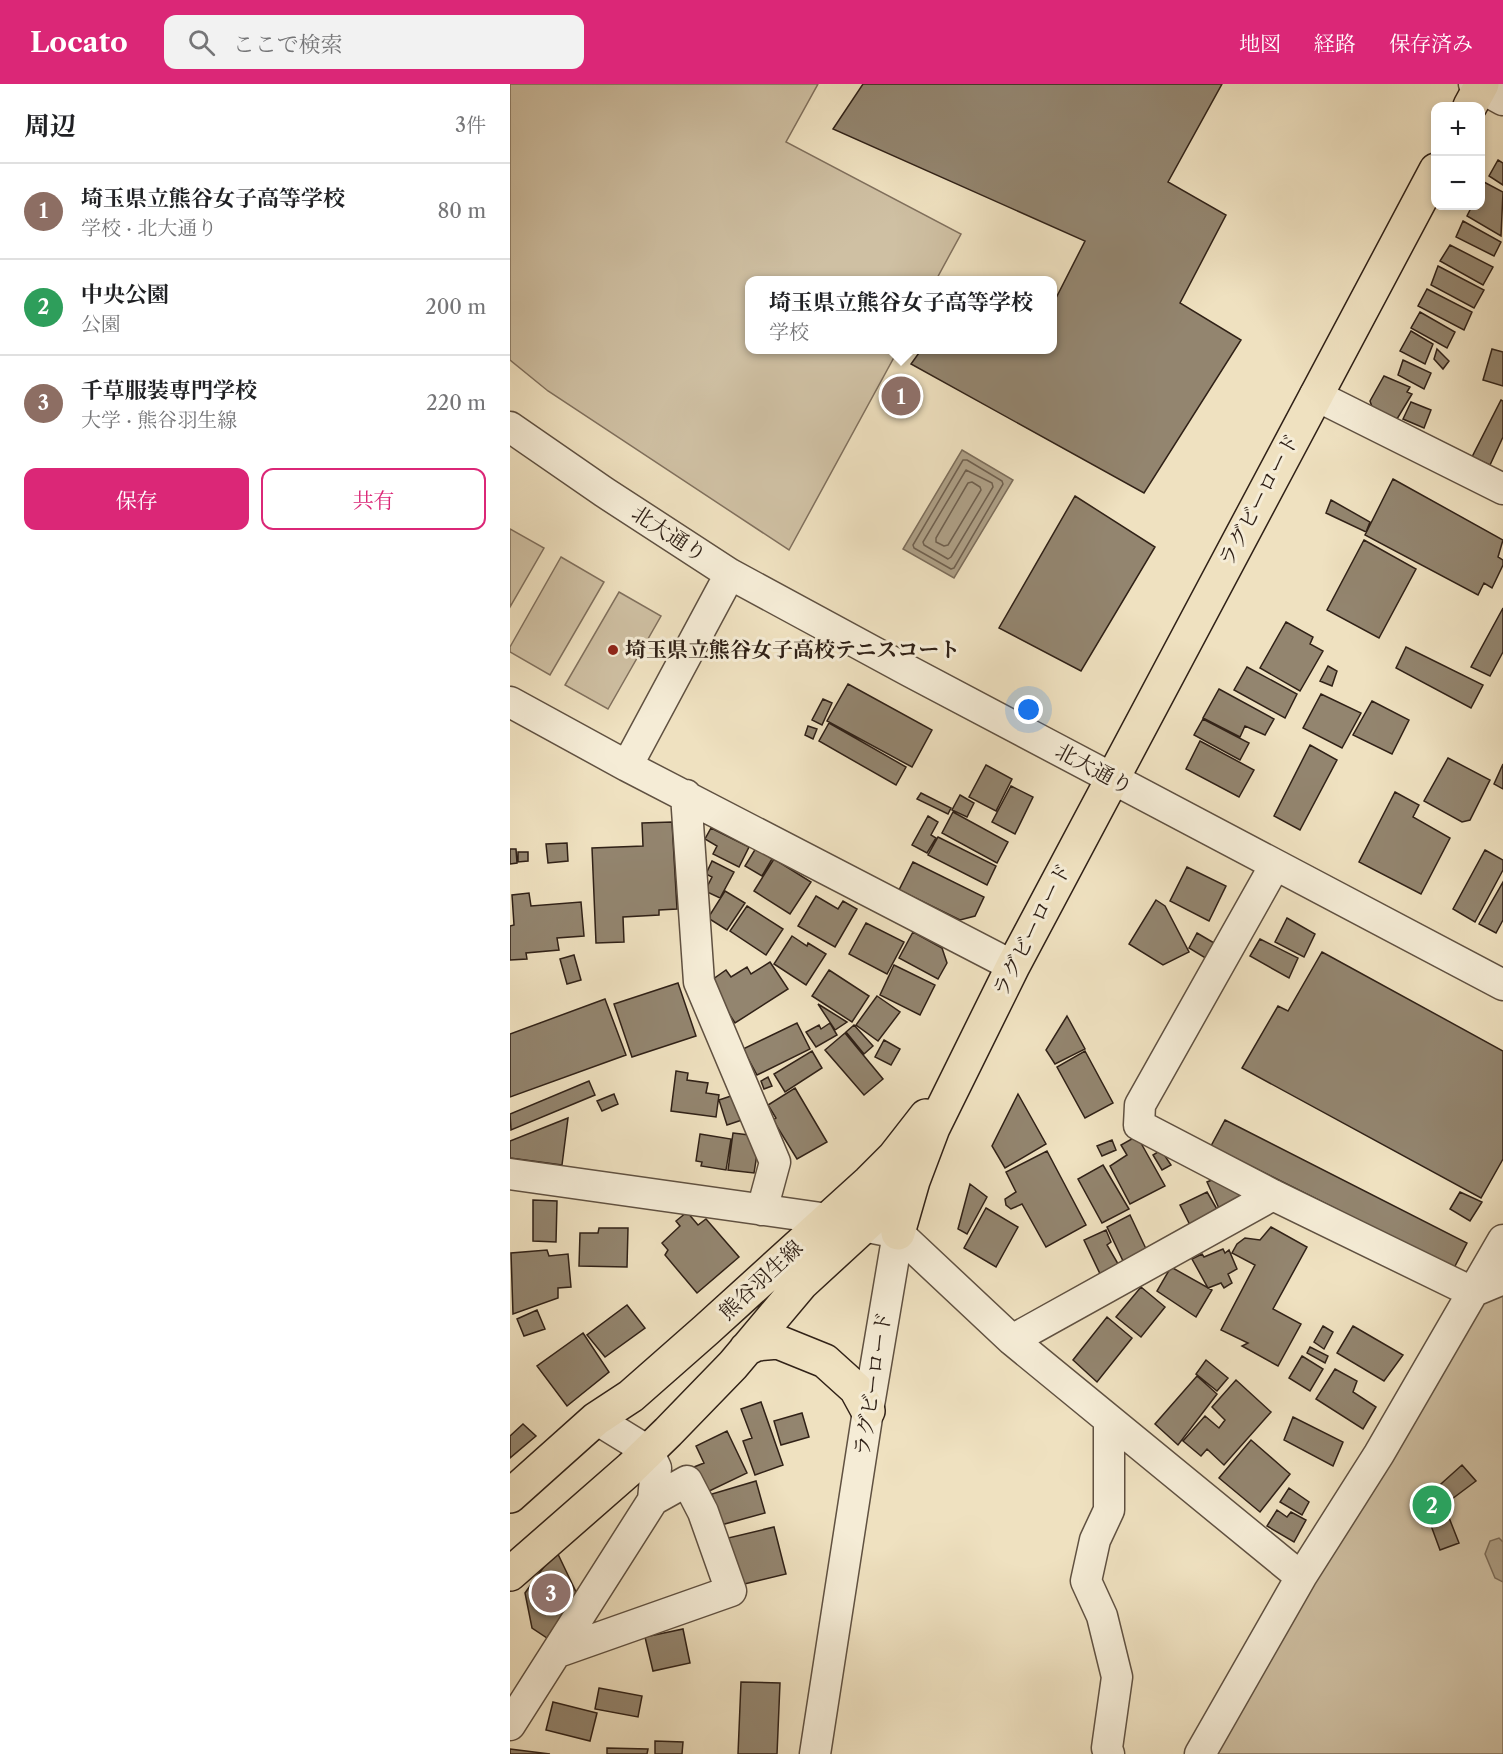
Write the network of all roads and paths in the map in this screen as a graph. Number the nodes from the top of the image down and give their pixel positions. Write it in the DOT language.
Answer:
graph roads {
  1 [pos="1431,179"];
  2 [pos="1315,395"];
  3 [pos="510,427"];
  4 [pos="1503,489"];
  5 [pos="730,574"];
  6 [pos="510,702"];
  7 [pos="627,766"];
  8 [pos="1112,778"];
  9 [pos="686,795"];
  10 [pos="1275,865"];
  11 [pos="1013,966"];
  12 [pos="1503,985"];
  13 [pos="980,1033"];
  14 [pos="933,1128"];
  15 [pos="510,1174"];
  16 [pos="1273,1195"];
  17 [pos="762,1210"];
  18 [pos="828,1219"];
  19 [pos="866,1225"];
  20 [pos="898,1233"];
  21 [pos="1503,1240"];
  22 [pos="1503,1279"];
  23 [pos="1472,1292"];
  24 [pos="1012,1340"];
  25 [pos="746,1349"];
  26 [pos="868,1411"];
  27 [pos="596,1419"];
  28 [pos="1108,1420"];
  29 [pos="648,1451"];
  30 [pos="510,1496"];
  31 [pos="653,1500"];
  32 [pos="510,1574"];
  33 [pos="1301,1577"];
  34 [pos="558,1652"];
  35 [pos="510,1725"];
  36 [pos="815,1754"];
  37 [pos="1109,1754"];
  38 [pos="1200,1754"];
  1 -- 2 [label="main road, ラグビーロード"];
  2 -- 4 [label="street"];
  2 -- 8 [label="main road, ラグビーロード"];
  3 -- 5 [label="street, 北大通り"];
  5 -- 7 [label="street"];
  5 -- 8 [label="street, 北大通り"];
  6 -- 7 [label="street"];
  7 -- 9 [label="street"];
  8 -- 10 [label="street, 北大通り"];
  8 -- 11 [label="main road, ラグビーロード"];
  9 -- 11 [label="street"];
  9 -- 17 [label="street"];
  10 -- 12 [label="street, 北大通り"];
  10 -- 16 [label="street"];
  11 -- 13 [label="main road, ラグビーロード"];
  13 -- 14 [label="main road, ラグビーロード"];
  13 -- 18 [label="main road, 熊谷羽生線"];
  14 -- 19 [label="main road, 熊谷羽生線"];
  14 -- 20 [label="main road, ラグビーロード"];
  15 -- 17 [label="street"];
  16 -- 23 [label="street"];
  16 -- 24 [label="street"];
  17 -- 18 [label="street"];
  18 -- 19 [label="street"];
  18 -- 27 [label="main road, 熊谷羽生線"];
  19 -- 20 [label="street"];
  19 -- 25 [label="main road, 熊谷羽生線"];
  20 -- 24 [label="street"];
  20 -- 26 [label="street, ラグビーロード"];
  21 -- 23 [label="street"];
  22 -- 23 [label="street"];
  23 -- 33 [label="street"];
  24 -- 28 [label="street"];
  25 -- 26 [label="main road"];
  25 -- 29 [label="main road, 熊谷羽生線"];
  26 -- 36 [label="street, ラグビーロード"];
  27 -- 29 [label="street"];
  27 -- 30 [label="main road, 熊谷羽生線"];
  28 -- 33 [label="street"];
  28 -- 37 [label="street"];
  29 -- 31 [label="street"];
  29 -- 32 [label="main road, 熊谷羽生線"];
  31 -- 34 [label="street"];
  31 -- 34 [label="street"];
  33 -- 38 [label="street"];
  34 -- 35 [label="street"];
}
